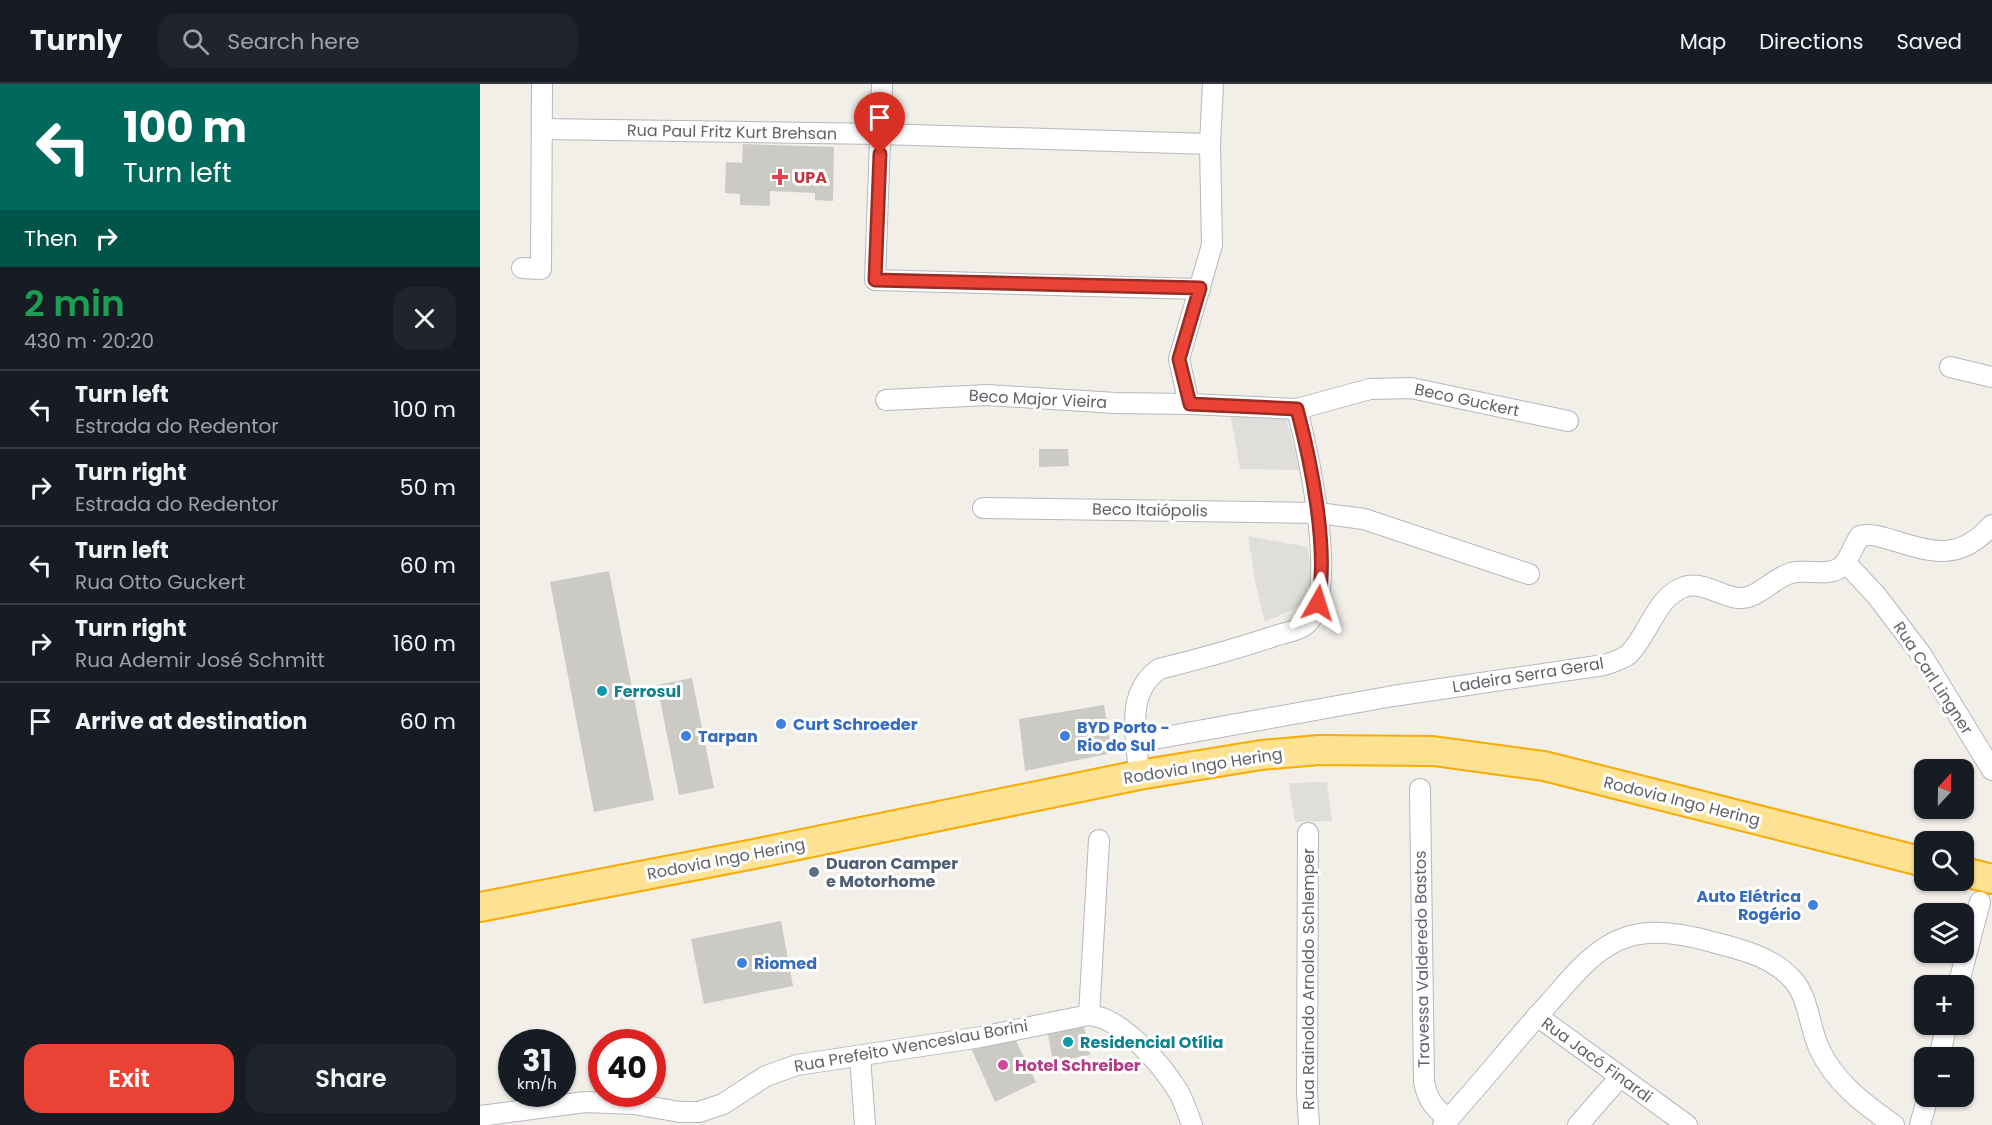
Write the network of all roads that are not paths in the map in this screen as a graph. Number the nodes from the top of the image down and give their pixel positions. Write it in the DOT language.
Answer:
graph roads {
  1 [pos="542,84"];
  2 [pos="882,84"];
  3 [pos="1213,84"];
  4 [pos="542,129"];
  5 [pos="881,134"];
  6 [pos="1210,144"];
  7 [pos="522,268"];
  8 [pos="1200,288"];
  9 [pos="1950,367"];
  10 [pos="1992,377"];
  11 [pos="886,400"];
  12 [pos="1190,404"];
  13 [pos="1297,409"];
  14 [pos="1568,421"];
  15 [pos="983,507"];
  16 [pos="1318,513"];
  17 [pos="1992,525"];
  18 [pos="1846,563"];
  19 [pos="1529,574"];
  20 [pos="1137,742"];
  21 [pos="1992,770"];
  22 [pos="1139,775"];
  23 [pos="1420,789"];
  24 [pos="1308,832"];
  25 [pos="1099,840"];
  26 [pos="1914,859"];
  27 [pos="1974,880"];
  28 [pos="1986,890"];
  29 [pos="480,907"];
  30 [pos="1961,975"];
  31 [pos="1089,1015"];
  32 [pos="1537,1016"];
  33 [pos="860,1057"];
  34 [pos="1620,1077"];
  35 [pos="1925,1107"];
  36 [pos="480,1116"];
  37 [pos="1446,1122"];
  38 [pos="865,1125"];
  39 [pos="1192,1125"];
  40 [pos="1309,1125"];
  41 [pos="1578,1125"];
  42 [pos="1687,1125"];
  43 [pos="1894,1125"];
  44 [pos="1920,1125"];
  1 -- 4 [label="street"];
  2 -- 5 [label="street"];
  3 -- 6 [label="street"];
  4 -- 5 [label="street, Rua Paul Fritz Kurt Brehsan"];
  4 -- 7 [label="street"];
  5 -- 6 [label="street, Rua Paul Fritz Kurt Brehsan"];
  5 -- 8 [label="street"];
  6 -- 8 [label="street"];
  8 -- 12 [label="street"];
  9 -- 10 [label="street"];
  11 -- 12 [label="street, Beco Major Vieira"];
  12 -- 13 [label="street, Beco Major Vieira"];
  13 -- 14 [label="street, Beco Guckert"];
  13 -- 16 [label="street"];
  15 -- 16 [label="street, Beco Itaiópolis"];
  16 -- 19 [label="street, Beco Itaiópolis"];
  16 -- 20 [label="street"];
  17 -- 18 [label="street"];
  18 -- 20 [label="street, Ladeira Serra Geral"];
  18 -- 21 [label="street, Rua Carl Lingner"];
  20 -- 22 [label="street"];
  22 -- 26 [label="highway, Rodovia Ingo Hering"];
  22 -- 29 [label="highway, Rodovia Ingo Hering"];
  23 -- 37 [label="street, Travessa Valderedo Bastos"];
  24 -- 40 [label="street, Rua Rainoldo Arnoldo Schlemper"];
  25 -- 31 [label="street"];
  27 -- 28 [label="highway"];
  28 -- 30 [label="street"];
  31 -- 33 [label="street, Rua Prefeito Wenceslau Borini"];
  31 -- 39 [label="street"];
  32 -- 34 [label="street, Rua Jacó Finardi"];
  32 -- 37 [label="street"];
  32 -- 43 [label="street"];
  33 -- 36 [label="street, Rua Prefeito Wenceslau Borini"];
  33 -- 38 [label="street"];
  34 -- 41 [label="street"];
  34 -- 42 [label="street, Rua Jacó Finardi"];
  35 -- 44 [label="street"];
}
